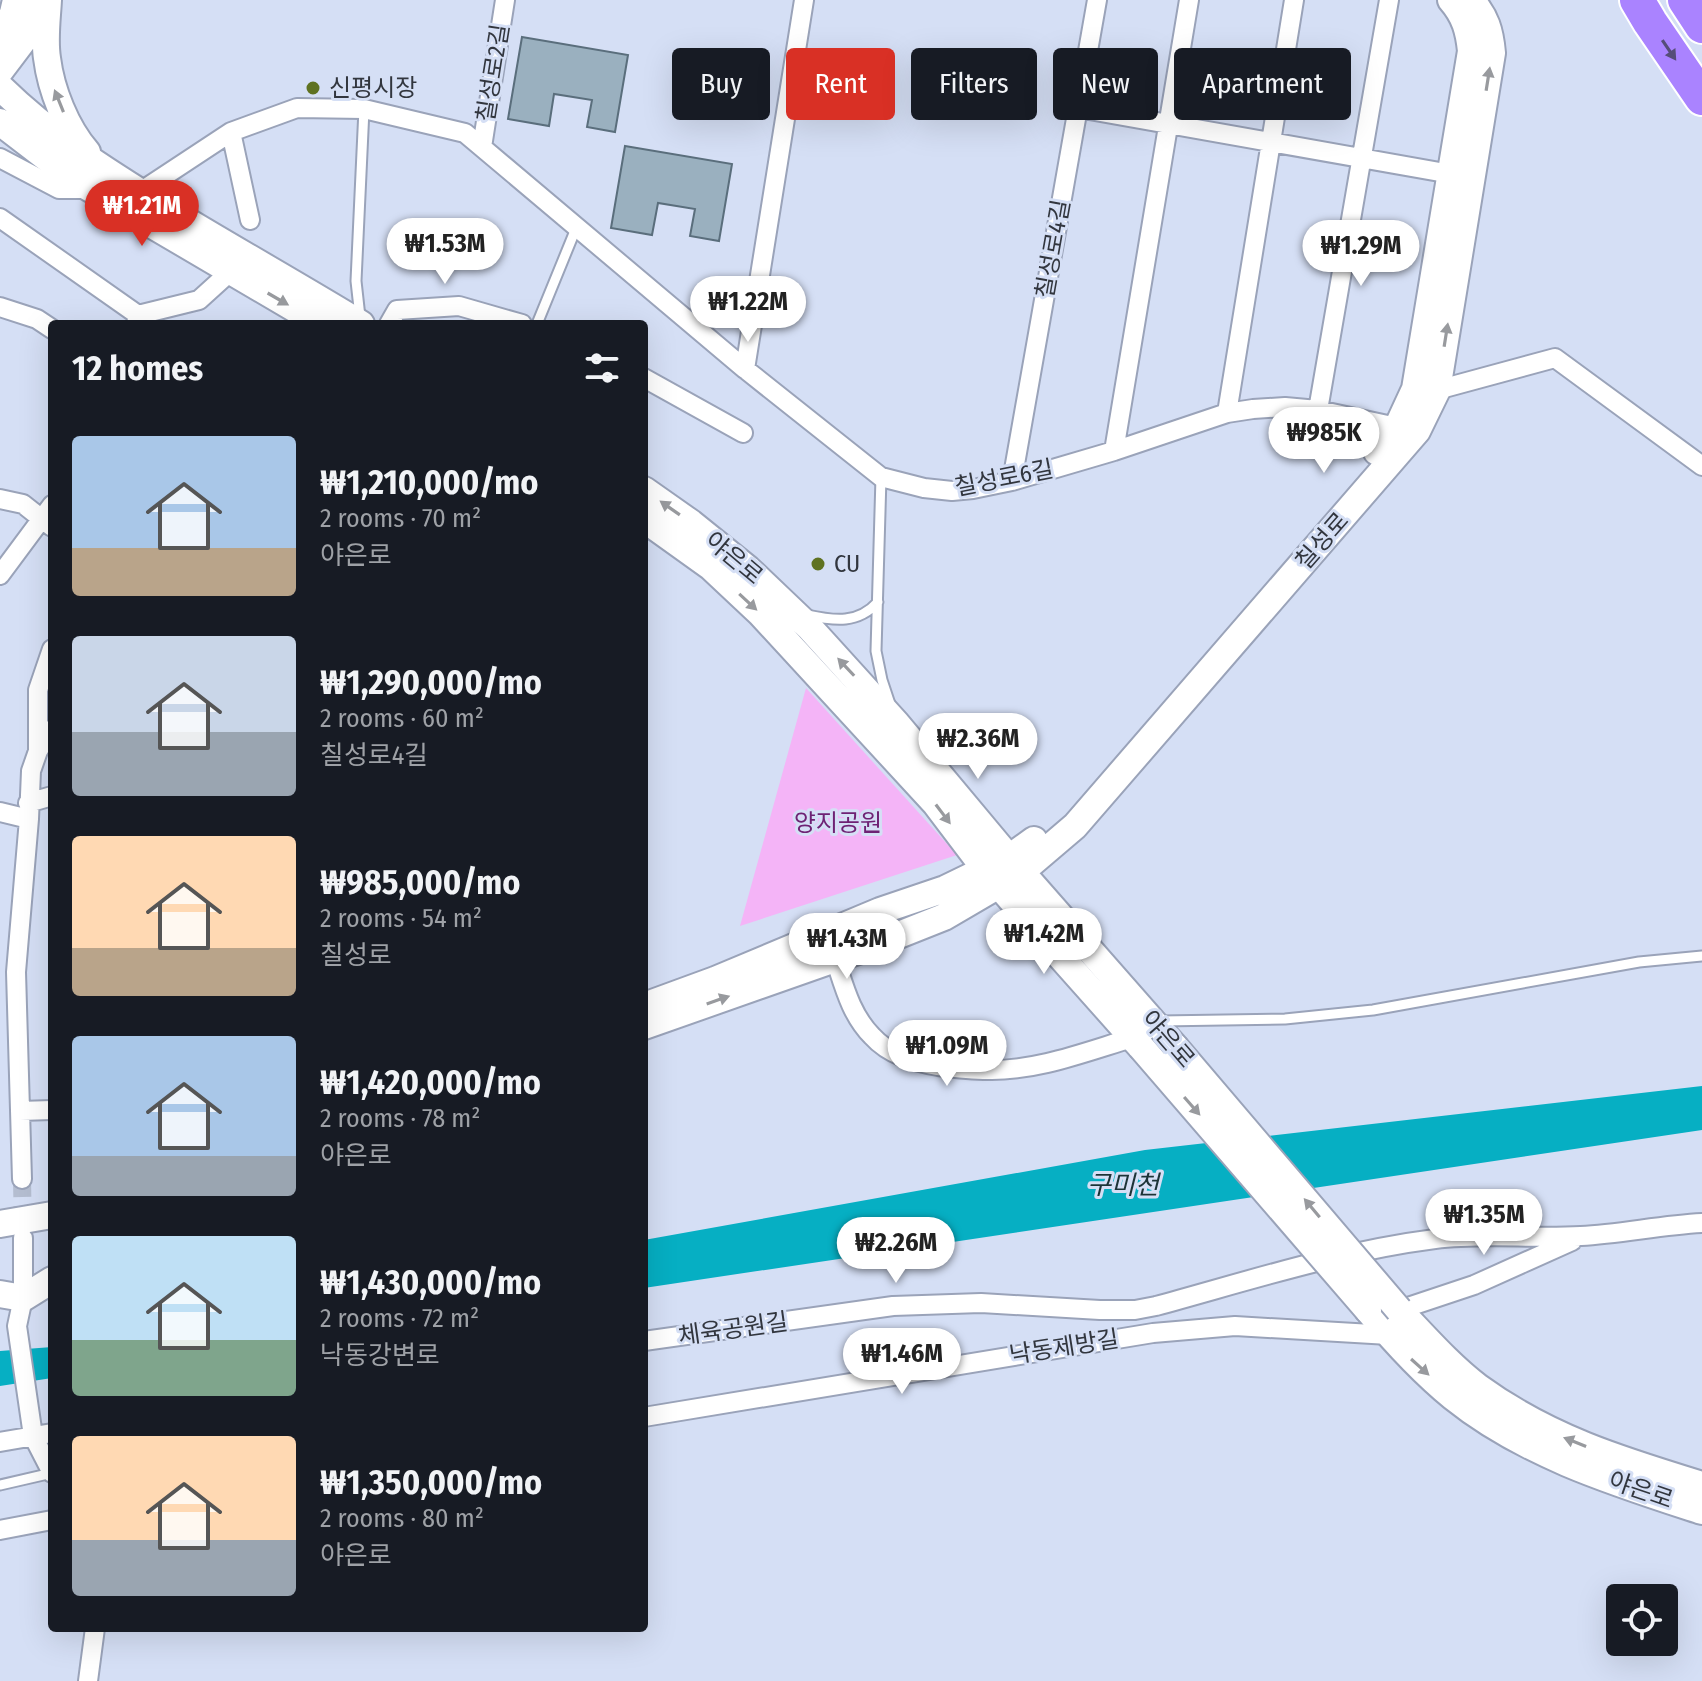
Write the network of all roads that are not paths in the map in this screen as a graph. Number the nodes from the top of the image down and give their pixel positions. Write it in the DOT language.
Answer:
graph roads {
  1 [pos="16,0"];
  2 [pos="40,0"];
  3 [pos="48,0"];
  4 [pos="505,0"];
  5 [pos="804,0"];
  6 [pos="1097,0"];
  7 [pos="1189,0"];
  8 [pos="1294,0"];
  9 [pos="1389,0"];
  10 [pos="1451,0"];
  11 [pos="1471,0"];
  12 [pos="1637,0"];
  13 [pos="1685,0"];
  14 [pos="1702,26"];
  15 [pos="0,41"];
  16 [pos="1089,48"];
  17 [pos="0,71"];
  18 [pos="0,87"];
  19 [pos="1702,98"];
  20 [pos="364,109"];
  21 [pos="1076,120"];
  22 [pos="1147,120"];
  23 [pos="0,122"];
  24 [pos="1170,124"];
  25 [pos="231,132"];
  26 [pos="1271,142"];
  27 [pos="482,147"];
  28 [pos="0,158"];
  29 [pos="1362,158"];
  30 [pos="1451,174"];
  31 [pos="95,178"];
  32 [pos="140,192"];
  33 [pos="0,218"];
  34 [pos="250,220"];
  35 [pos="577,226"];
  36 [pos="231,271"];
  37 [pos="0,307"];
  38 [pos="137,320"];
  39 [pos="314,320"];
  40 [pos="354,320"];
  41 [pos="361,320"];
  42 [pos="391,320"];
  43 [pos="508,320"];
  44 [pos="539,320"];
  45 [pos="48,326"];
  46 [pos="745,369"];
  47 [pos="648,380"];
  48 [pos="1426,389"];
  49 [pos="1318,410"];
  50 [pos="1227,413"];
  51 [pos="1407,429"];
  52 [pos="743,433"];
  53 [pos="1114,451"];
  54 [pos="1702,466"];
  55 [pos="881,477"];
  56 [pos="1012,481"];
  57 [pos="648,493"];
  58 [pos="0,499"];
  59 [pos="48,517"];
  60 [pos="648,522"];
  61 [pos="0,575"];
  62 [pos="878,602"];
  63 [pos="794,612"];
  64 [pos="48,661"];
  65 [pos="897,724"];
  66 [pos="48,735"];
  67 [pos="38,751"];
  68 [pos="48,799"];
  69 [pos="29,811"];
  70 [pos="0,812"];
  71 [pos="1005,866"];
  72 [pos="1702,956"];
  73 [pos="835,959"];
  74 [pos="648,1005"];
  75 [pos="1153,1021"];
  76 [pos="648,1025"];
  77 [pos="1137,1042"];
  78 [pos="48,1110"];
  79 [pos="20,1111"];
  80 [pos="22,1179"];
  81 [pos="48,1201"];
  82 [pos="0,1207"];
  83 [pos="48,1216"];
  84 [pos="1702,1223"];
  85 [pos="0,1224"];
  86 [pos="1582,1236"];
  87 [pos="23,1238"];
  88 [pos="48,1282"];
  89 [pos="11,1296"];
  90 [pos="1156,1306"];
  91 [pos="1399,1310"];
  92 [pos="1153,1333"];
  93 [pos="1389,1335"];
  94 [pos="648,1340"];
  95 [pos="648,1416"];
  96 [pos="43,1434"];
  97 [pos="0,1442"];
  98 [pos="48,1456"];
  99 [pos="48,1474"];
  100 [pos="0,1485"];
  101 [pos="1702,1485"];
  102 [pos="1702,1511"];
  103 [pos="48,1521"];
  104 [pos="0,1530"];
  105 [pos="94,1632"];
  106 [pos="88,1681"];
  1 -- 15 [label="street"];
  2 -- 17 [label="street"];
  31 -- 3 [label="street, one-way"];
  4 -- 27 [label="street, 칠성로2길"];
  5 -- 46 [label="street"];
  6 -- 16 [label="street"];
  7 -- 24 [label="street"];
  8 -- 26 [label="street"];
  9 -- 29 [label="street"];
  10 -- 30 [label="street, 칠성로"];
  48 -- 11 [label="street, 칠성로, one-way"];
  12 -- 19 [label="highway, one-way"];
  13 -- 14 [label="highway"];
  18 -- 31 [label="street"];
  20 -- 25 [label="street, 칠성로6길"];
  20 -- 27 [label="street, 칠성로6길"];
  20 -- 41 [label="lane"];
  21 -- 56 [label="street, 칠성로4길"];
  22 -- 24 [label="street"];
  23 -- 31 [label="street"];
  24 -- 26 [label="street"];
  24 -- 53 [label="street"];
  25 -- 32 [label="street, 칠성로6길"];
  25 -- 34 [label="street"];
  26 -- 29 [label="street"];
  26 -- 50 [label="street"];
  27 -- 35 [label="street, 칠성로6길"];
  28 -- 31 [label="street"];
  29 -- 30 [label="street"];
  29 -- 49 [label="street"];
  30 -- 48 [label="street, 칠성로"];
  31 -- 32 [label="street"];
  31 -- 36 [label="street"];
  32 -- 40 [label="street"];
  33 -- 38 [label="street"];
  35 -- 44 [label="lane"];
  35 -- 46 [label="street, 칠성로6길"];
  36 -- 38 [label="street"];
  36 -- 39 [label="street, one-way"];
  37 -- 45 [label="street"];
  42 -- 43 [label="street"];
  46 -- 55 [label="street, 칠성로6길"];
  47 -- 52 [label="street"];
  48 -- 51 [label="street, 칠성로"];
  48 -- 54 [label="street"];
  49 -- 50 [label="street, 칠성로6길"];
  49 -- 51 [label="street, 칠성로6길"];
  50 -- 53 [label="street, 칠성로6길"];
  51 -- 71 [label="street, 칠성로"];
  53 -- 56 [label="street, 칠성로6길"];
  55 -- 56 [label="street, 칠성로6길"];
  55 -- 62 [label="lane"];
  63 -- 57 [label="street, 야은로, one-way"];
  58 -- 59 [label="street"];
  59 -- 61 [label="street"];
  60 -- 71 [label="street, 야은로, one-way"];
  62 -- 63 [label="lane"];
  62 -- 65 [label="lane"];
  65 -- 63 [label="street, 야은로, one-way"];
  64 -- 67 [label="street"];
  65 -- 71 [label="street, 야은로"];
  66 -- 67 [label="street"];
  67 -- 69 [label="street"];
  68 -- 69 [label="street"];
  69 -- 70 [label="street"];
  69 -- 79 [label="street"];
  71 -- 73 [label="street"];
  71 -- 74 [label="street"];
  71 -- 75 [label="street, 야은로"];
  71 -- 77 [label="street, 야은로"];
  72 -- 75 [label="lane"];
  76 -- 73 [label="street, one-way"];
  73 -- 77 [label="street"];
  91 -- 75 [label="street, 야은로, one-way, bridge"];
  77 -- 93 [label="street, 야은로, one-way, bridge"];
  78 -- 79 [label="street"];
  79 -- 80 [label="street"];
  81 -- 82 [label="street"];
  83 -- 85 [label="street"];
  84 -- 86 [label="street"];
  86 -- 90 [label="street, 체육공원길"];
  86 -- 91 [label="street"];
  87 -- 89 [label="street"];
  88 -- 89 [label="street"];
  89 -- 96 [label="street"];
  90 -- 92 [label="street"];
  90 -- 94 [label="street, 체육공원길"];
  101 -- 91 [label="street, 야은로, one-way"];
  92 -- 93 [label="street, 낙동제방길"];
  92 -- 95 [label="street, 낙동제방길"];
  93 -- 102 [label="street, 야은로, one-way"];
  96 -- 97 [label="street"];
  96 -- 98 [label="street"];
  99 -- 100 [label="lane"];
  103 -- 104 [label="street"];
  105 -- 106 [label="street"];
}
